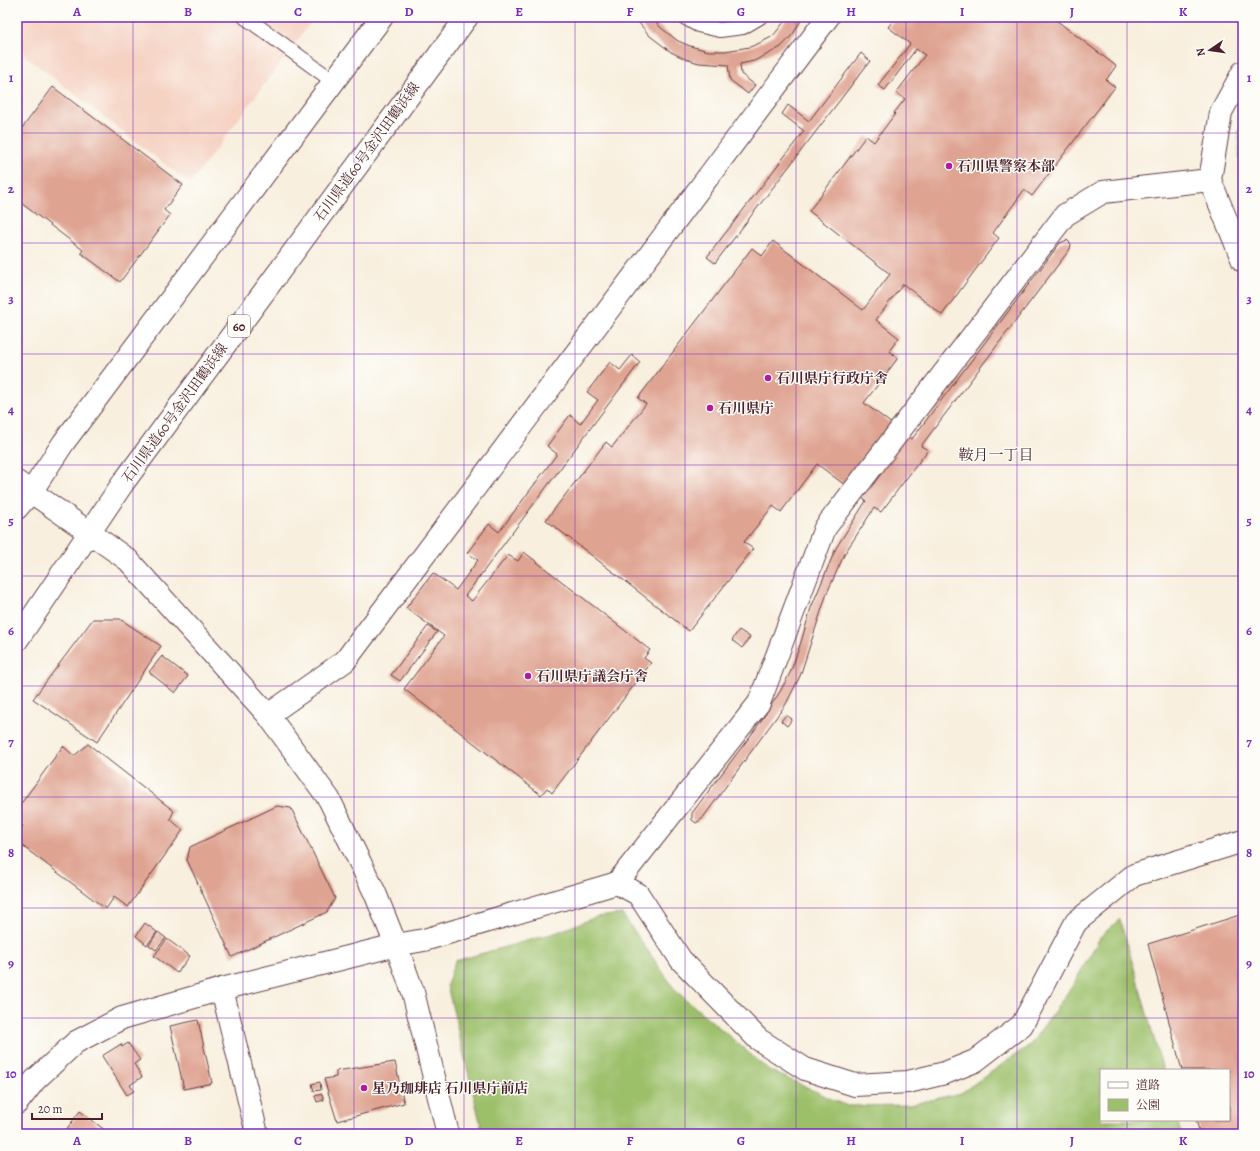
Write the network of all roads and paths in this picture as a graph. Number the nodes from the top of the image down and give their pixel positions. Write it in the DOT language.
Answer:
graph roads {
  1 [pos="245,17"];
  2 [pos="382,17"];
  3 [pos="467,17"];
  4 [pos="684,17"];
  5 [pos="760,17"];
  6 [pos="828,17"];
  7 [pos="1243,72"];
  8 [pos="333,81"];
  9 [pos="1210,180"];
  10 [pos="1243,261"];
  11 [pos="24,487"];
  12 [pos="17,508"];
  13 [pos="90,533"];
  14 [pos="17,640"];
  15 [pos="268,715"];
  16 [pos="1243,841"];
  17 [pos="617,883"];
  18 [pos="396,945"];
  19 [pos="222,989"];
  20 [pos="17,1103"];
  21 [pos="257,1134"];
  22 [pos="448,1134"];
  1 -- 8 [label="lane"];
  2 -- 8 [label="street"];
  3 -- 13 [label="street, 石川県道60号金沢田鶴浜線 / 60"];
  4 -- 5 [label="lane"];
  6 -- 15 [label="street"];
  7 -- 9 [label="street"];
  8 -- 11 [label="street"];
  9 -- 10 [label="street"];
  9 -- 17 [label="street"];
  11 -- 12 [label="street"];
  11 -- 13 [label="street"];
  13 -- 14 [label="street, 石川県道60号金沢田鶴浜線 / 60"];
  13 -- 15 [label="street"];
  15 -- 18 [label="street"];
  16 -- 17 [label="street"];
  17 -- 18 [label="street"];
  18 -- 19 [label="street"];
  18 -- 22 [label="street"];
  19 -- 20 [label="street"];
  19 -- 21 [label="street"];
}
